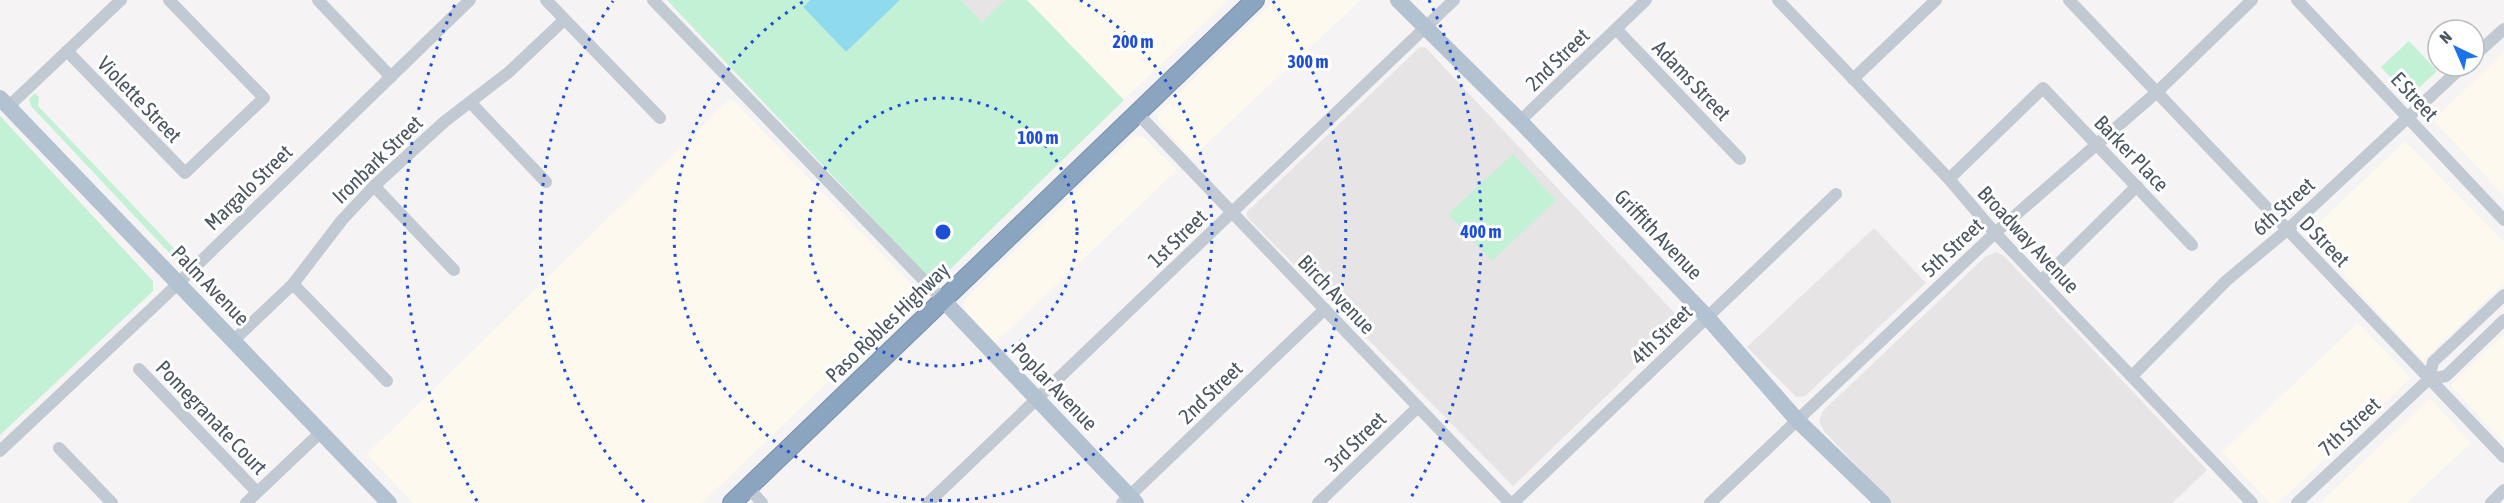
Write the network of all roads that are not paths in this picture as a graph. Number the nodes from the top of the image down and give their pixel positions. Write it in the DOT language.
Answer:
graph roads {
  1 [pos="121,0"];
  2 [pos="169,0"];
  3 [pos="318,0"];
  4 [pos="470,0"];
  5 [pos="546,0"];
  6 [pos="653,0"];
  7 [pos="1255,0"];
  8 [pos="1398,0"];
  9 [pos="1454,0"];
  10 [pos="1646,0"];
  11 [pos="1778,0"];
  12 [pos="1936,0"];
  13 [pos="2069,0"];
  14 [pos="2252,0"];
  15 [pos="2297,0"];
  16 [pos="564,20"];
  17 [pos="1425,28"];
  18 [pos="2504,28"];
  19 [pos="1616,29"];
  20 [pos="2486,45"];
  21 [pos="68,51"];
  22 [pos="391,76"];
  23 [pos="2450,78"];
  24 [pos="1853,79"];
  25 [pos="2157,92"];
  26 [pos="470,102"];
  27 [pos="4,103"];
  28 [pos="1137,113"];
  29 [pos="660,118"];
  30 [pos="2408,118"];
  31 [pos="1520,121"];
  32 [pos="2096,144"];
  33 [pos="1740,159"];
  34 [pos="1948,179"];
  35 [pos="546,182"];
  36 [pos="374,186"];
  37 [pos="2137,186"];
  38 [pos="1836,194"];
  39 [pos="1231,213"];
  40 [pos="2504,220"];
  41 [pos="2287,230"];
  42 [pos="1995,233"];
  43 [pos="2192,245"];
  44 [pos="454,270"];
  45 [pos="2041,281"];
  46 [pos="177,283"];
  47 [pos="293,284"];
  48 [pos="2504,295"];
  49 [pos="943,300"];
  50 [pos="1325,309"];
  51 [pos="1707,317"];
  52 [pos="2504,320"];
  53 [pos="233,340"];
  54 [pos="139,369"];
  55 [pos="2132,376"];
  56 [pos="2429,379"];
  57 [pos="387,381"];
  58 [pos="1037,399"];
  59 [pos="1418,407"];
  60 [pos="1797,420"];
  61 [pos="321,432"];
  62 [pos="59,447"];
  63 [pos="0,452"];
  64 [pos="2504,457"];
  65 [pos="748,488"];
  66 [pos="2504,490"];
  67 [pos="257,492"];
  68 [pos="1129,501"];
  69 [pos="112,503"];
  70 [pos="246,503"];
  71 [pos="389,503"];
  72 [pos="732,503"];
  73 [pos="762,503"];
  74 [pos="928,503"];
  75 [pos="1318,503"];
  76 [pos="1512,503"];
  77 [pos="1710,503"];
  78 [pos="1883,503"];
  79 [pos="2252,503"];
  80 [pos="2297,503"];
  81 [pos="2490,503"];
  1 -- 21 [label="street"];
  2 -- 21 [label="street, Violette Street"];
  3 -- 22 [label="street"];
  4 -- 22 [label="street, Margalo Street"];
  5 -- 16 [label="street"];
  6 -- 49 [label="street"];
  7 -- 28 [label="highway, Paso Robles Highway"];
  8 -- 17 [label="main road, Griffith Avenue"];
  9 -- 17 [label="street, 1st Street"];
  10 -- 19 [label="street, 2nd Street"];
  11 -- 24 [label="street, Broadway Avenue"];
  12 -- 24 [label="street"];
  13 -- 25 [label="street, D Street"];
  14 -- 25 [label="street, 5th Street"];
  15 -- 30 [label="street, E Street"];
  16 -- 26 [label="street, Ironbark Street"];
  16 -- 29 [label="street"];
  17 -- 31 [label="main road, Griffith Avenue"];
  17 -- 39 [label="street, 1st Street"];
  18 -- 20 [label="street"];
  19 -- 31 [label="street, 2nd Street"];
  19 -- 33 [label="street, Adams Street"];
  21 -- 27 [label="street"];
  22 -- 46 [label="street, Margalo Street"];
  23 -- 30 [label="street, 6th Street"];
  24 -- 34 [label="street, Broadway Avenue"];
  25 -- 32 [label="street, 5th Street"];
  25 -- 41 [label="street, D Street"];
  26 -- 35 [label="street"];
  26 -- 36 [label="street, Ironbark Street"];
  27 -- 46 [label="main road, Palm Avenue"];
  28 -- 39 [label="street, Birch Avenue"];
  28 -- 49 [label="highway, Paso Robles Highway"];
  30 -- 40 [label="street, E Street"];
  30 -- 41 [label="street, 6th Street"];
  31 -- 51 [label="main road, Griffith Avenue"];
  32 -- 34 [label="street, Barker Place"];
  32 -- 37 [label="street, Barker Place"];
  32 -- 42 [label="street, 5th Street"];
  34 -- 42 [label="street, Broadway Avenue"];
  36 -- 44 [label="street"];
  36 -- 47 [label="street, Ironbark Street"];
  37 -- 43 [label="street, Barker Place"];
  37 -- 45 [label="street"];
  38 -- 51 [label="street, 4th Street"];
  39 -- 50 [label="street, Birch Avenue"];
  39 -- 58 [label="street, 1st Street"];
  41 -- 55 [label="street, 6th Street"];
  41 -- 56 [label="street, D Street"];
  42 -- 45 [label="street, Broadway Avenue"];
  42 -- 60 [label="street, 5th Street"];
  45 -- 55 [label="street, Broadway Avenue"];
  46 -- 53 [label="main road, Palm Avenue"];
  46 -- 63 [label="street, Margalo Street"];
  47 -- 53 [label="street, Ironbark Street"];
  47 -- 57 [label="street"];
  48 -- 56 [label="street, 7th Street"];
  49 -- 58 [label="main road, Poplar Avenue"];
  49 -- 65 [label="highway, Paso Robles Highway"];
  50 -- 59 [label="street, Birch Avenue"];
  50 -- 68 [label="street, 2nd Street"];
  51 -- 60 [label="main road, Griffith Avenue"];
  51 -- 76 [label="street, 4th Street"];
  52 -- 56 [label="street, 7th Street"];
  53 -- 61 [label="main road, Palm Avenue"];
  54 -- 67 [label="street, Pomegranate Court"];
  55 -- 79 [label="street, Broadway Avenue"];
  56 -- 64 [label="street, D Street"];
  56 -- 80 [label="street, 7th Street"];
  58 -- 68 [label="main road, Poplar Avenue"];
  58 -- 74 [label="street, 1st Street"];
  59 -- 75 [label="street, 3rd Street"];
  59 -- 76 [label="street, Birch Avenue"];
  60 -- 77 [label="street, 5th Street"];
  60 -- 78 [label="main road, Griffith Avenue"];
  61 -- 67 [label="street"];
  61 -- 71 [label="main road, Palm Avenue"];
  62 -- 69 [label="street"];
  65 -- 72 [label="highway, Paso Robles Highway"];
  65 -- 73 [label="street"];
  66 -- 81 [label="street"];
  67 -- 70 [label="street"];
}
